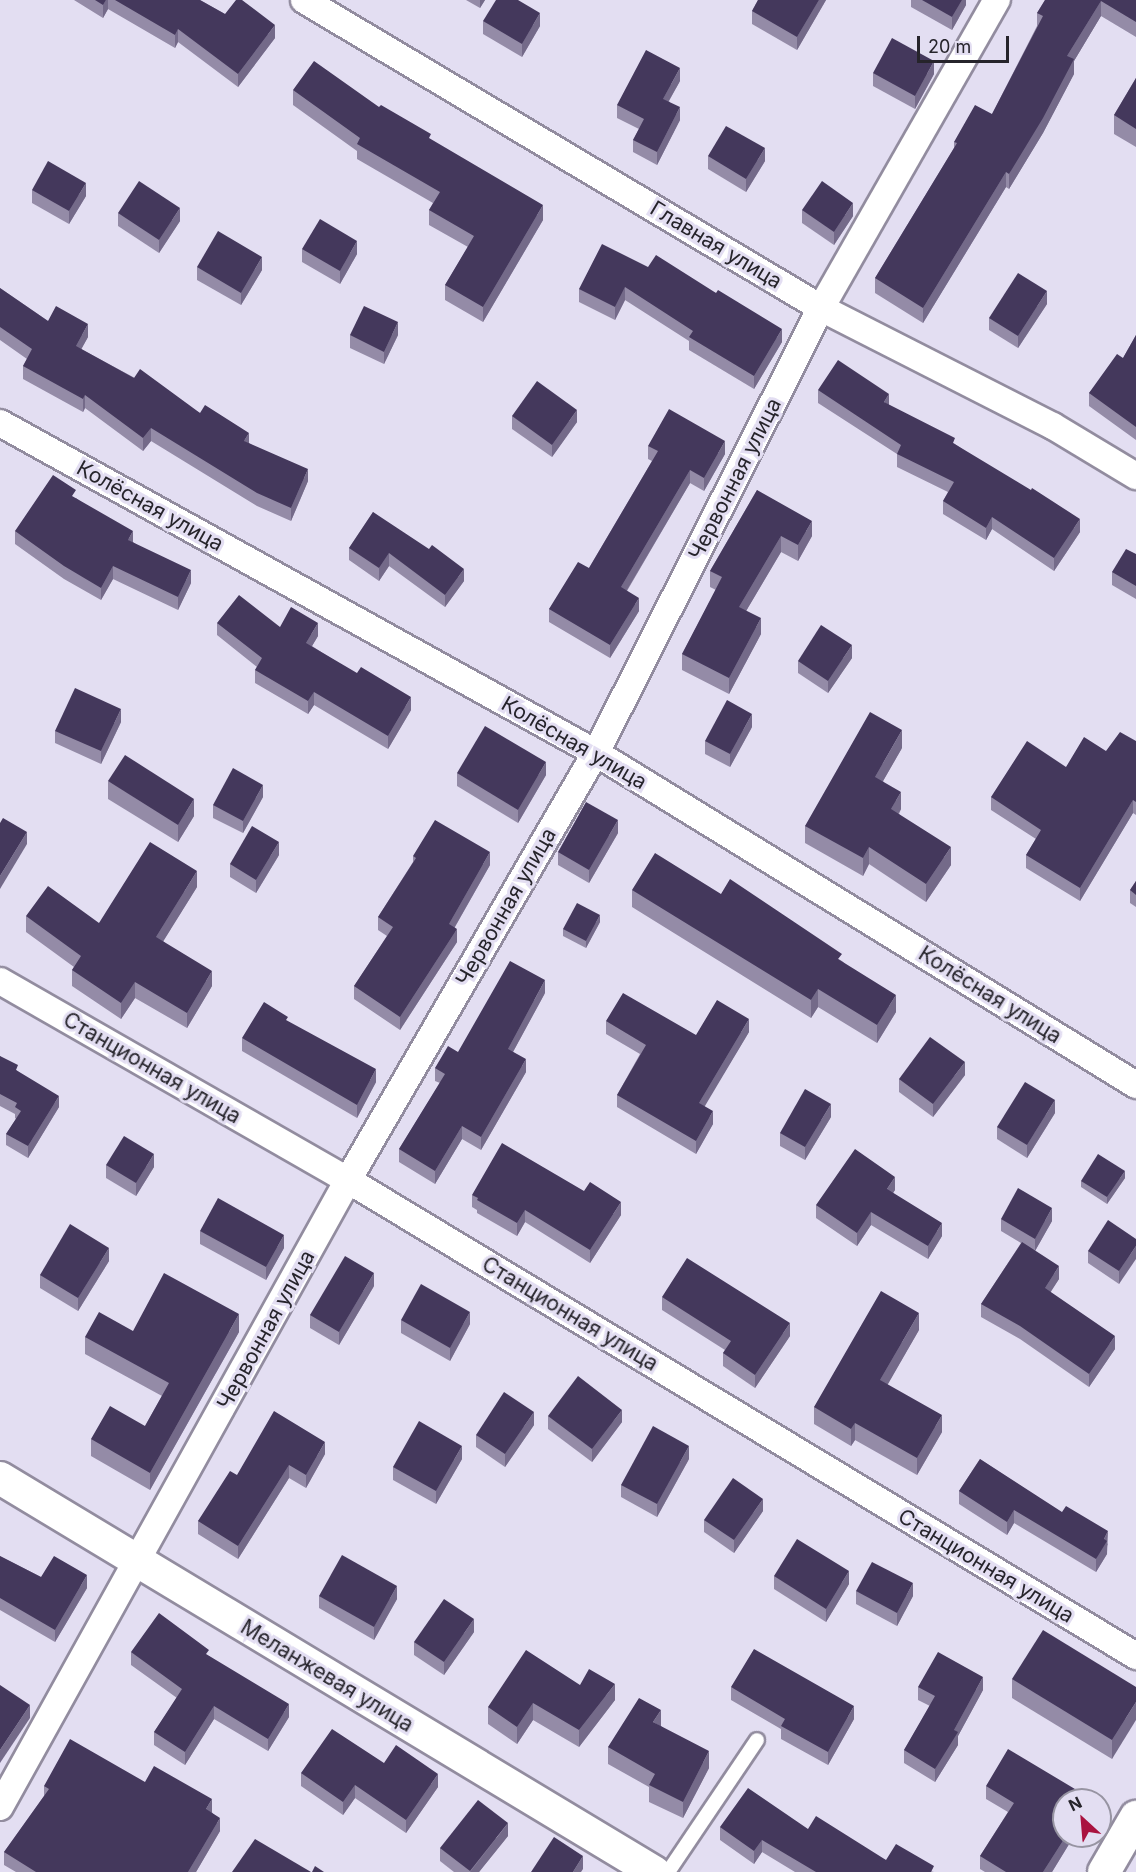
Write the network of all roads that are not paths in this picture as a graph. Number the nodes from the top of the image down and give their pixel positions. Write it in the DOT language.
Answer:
graph roads {
  1 [pos="304,0"];
  2 [pos="997,0"];
  3 [pos="821,308"];
  4 [pos="0,423"];
  5 [pos="1136,476"];
  6 [pos="596,753"];
  7 [pos="0,981"];
  8 [pos="1136,1084"];
  9 [pos="348,1180"];
  10 [pos="0,1478"];
  11 [pos="138,1562"];
  12 [pos="1136,1656"];
  13 [pos="757,1740"];
  14 [pos="0,1807"];
  15 [pos="1136,1817"];
  16 [pos="654,1872"];
  17 [pos="668,1872"];
  18 [pos="1104,1872"];
  1 -- 3 [label="street, Главная улица"];
  2 -- 3 [label="street, Червонная улица"];
  3 -- 5 [label="street, Главная улица"];
  3 -- 6 [label="street, Червонная улица"];
  4 -- 6 [label="street, Колёсная улица"];
  6 -- 8 [label="street, Колёсная улица"];
  6 -- 9 [label="street, Червонная улица"];
  7 -- 9 [label="street, Станционная улица"];
  9 -- 11 [label="street, Червонная улица"];
  9 -- 12 [label="street, Станционная улица"];
  10 -- 11 [label="street, Меланжевая улица"];
  11 -- 14 [label="street, Червонная улица"];
  11 -- 16 [label="street, Меланжевая улица"];
  13 -- 17 [label="lane"];
  15 -- 18 [label="street"];
}
